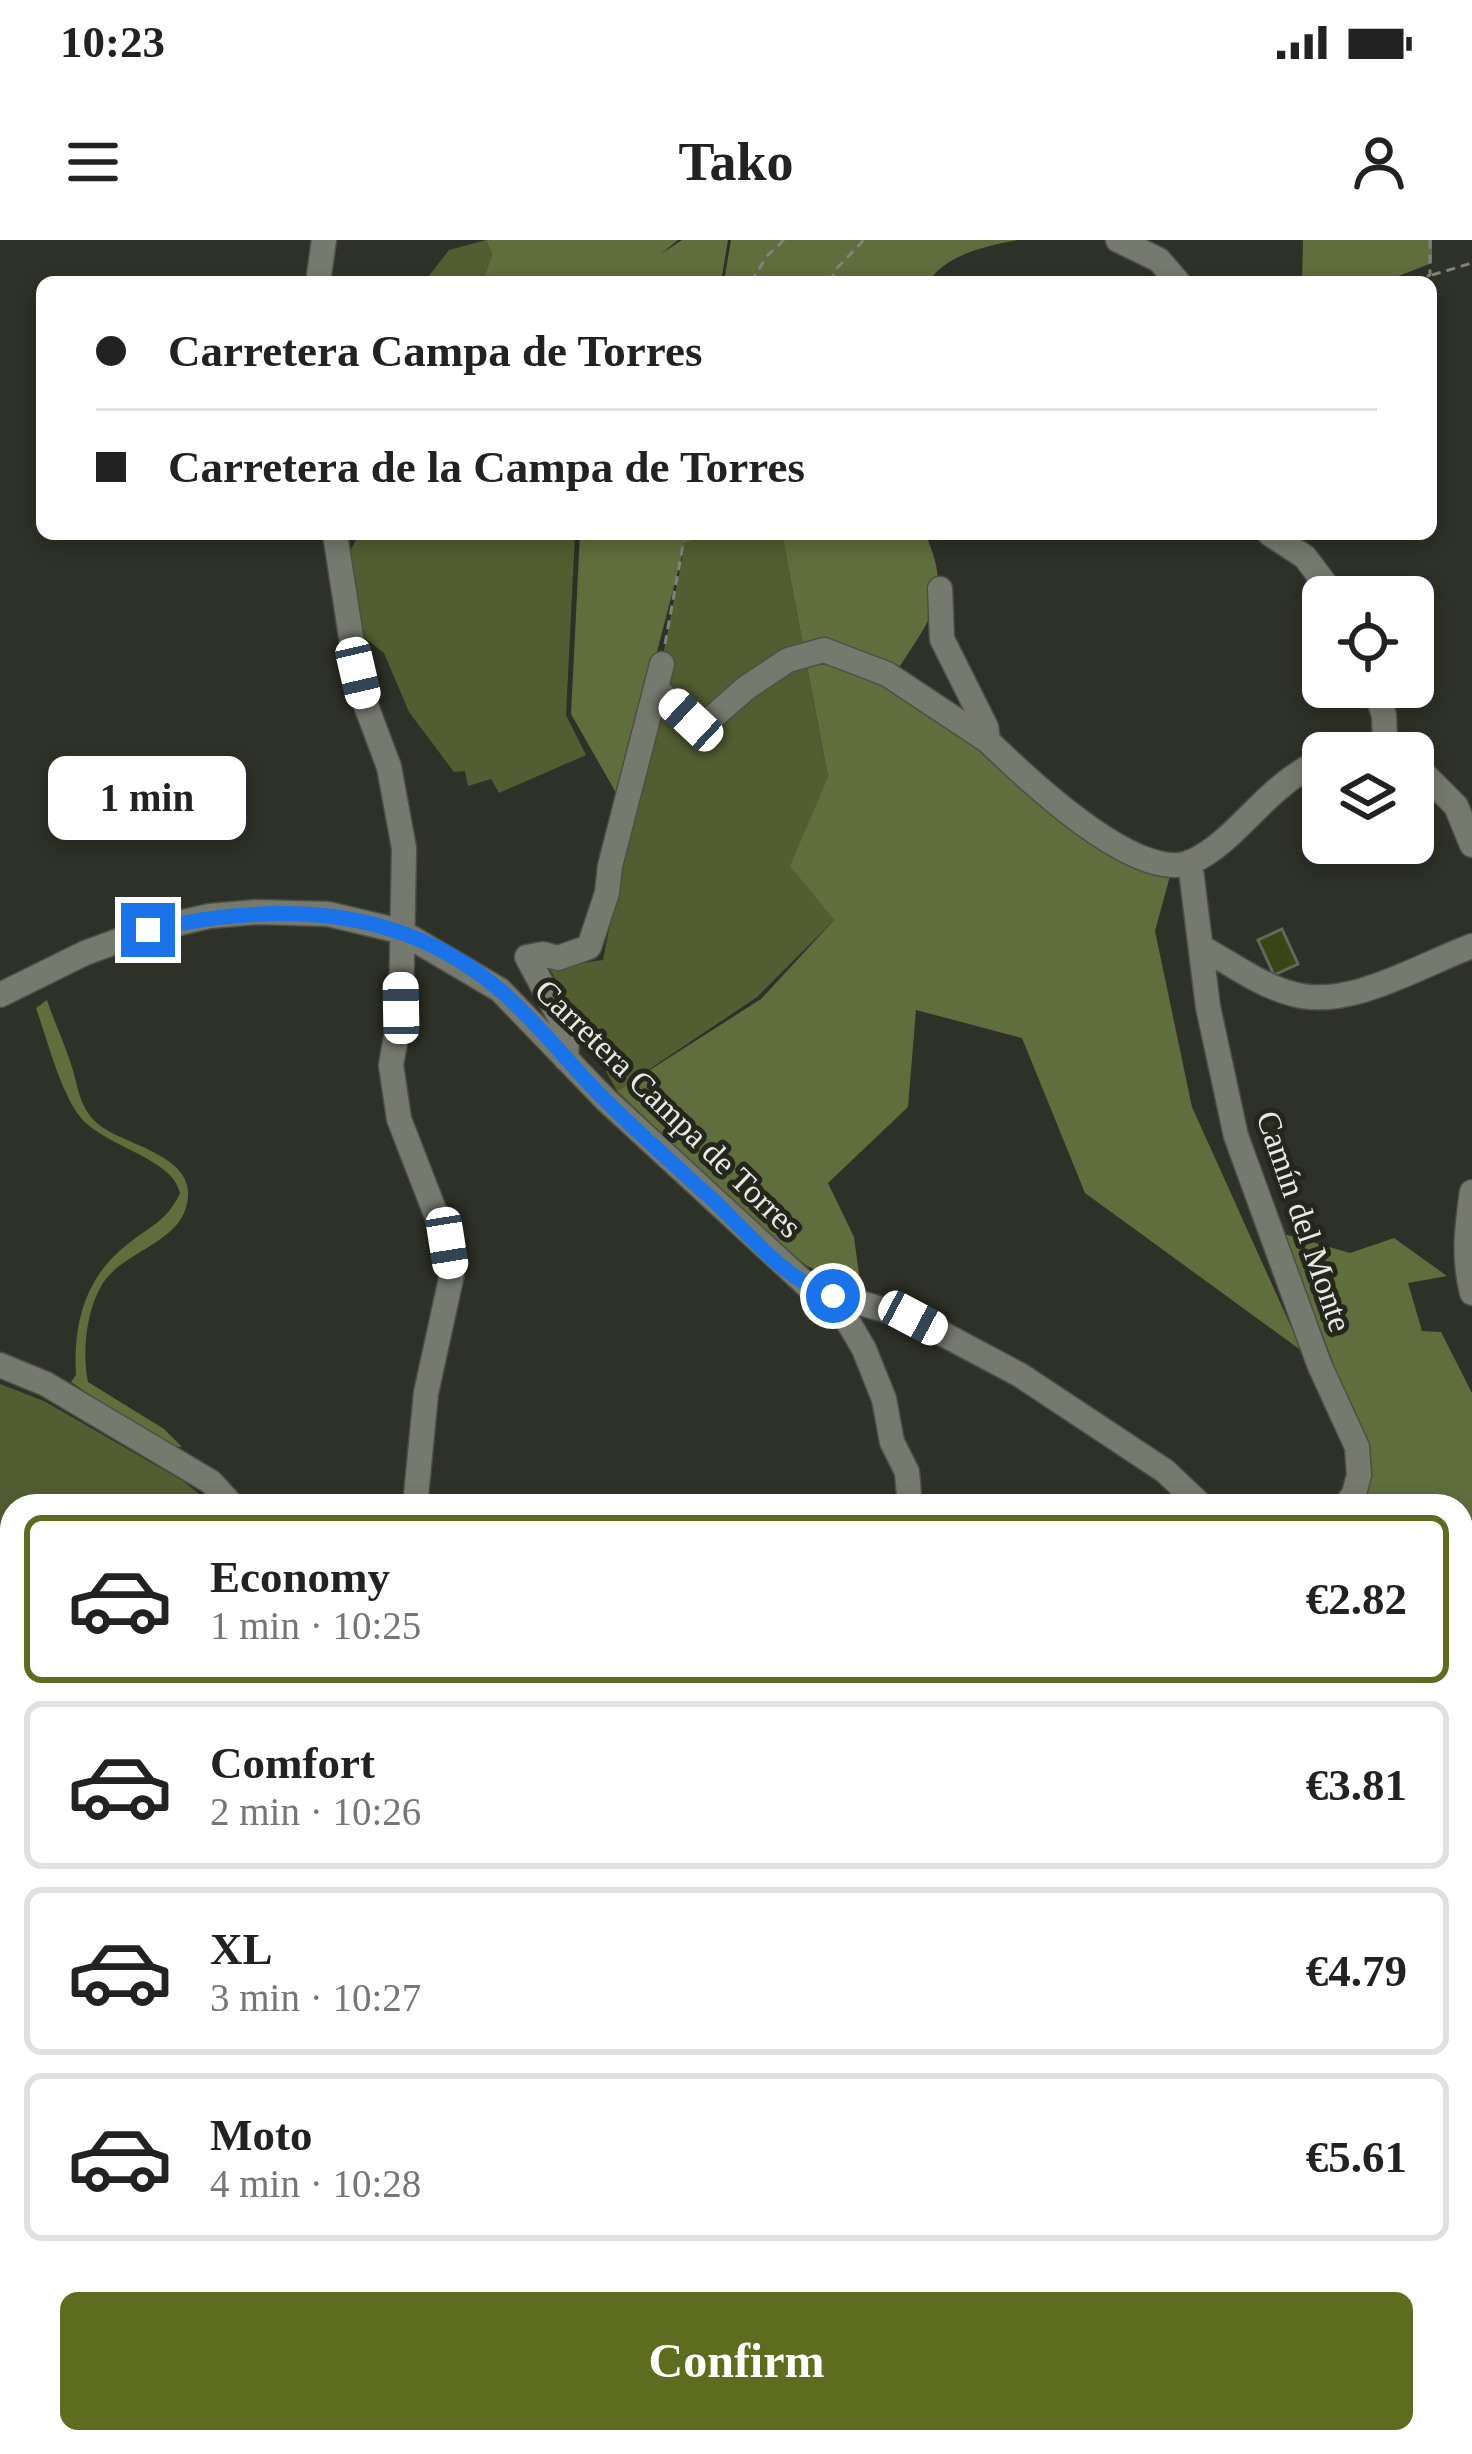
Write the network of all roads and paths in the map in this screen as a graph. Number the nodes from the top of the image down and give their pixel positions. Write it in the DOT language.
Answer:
graph roads {
  1 [pos="324,240"];
  2 [pos="784,240"];
  3 [pos="864,240"];
  4 [pos="1118,240"];
  5 [pos="1430,240"];
  6 [pos="1472,263"];
  7 [pos="1430,275"];
  8 [pos="319,276"];
  9 [pos="754,276"];
  10 [pos="833,276"];
  11 [pos="1173,276"];
  12 [pos="336,540"];
  13 [pos="684,540"];
  14 [pos="1279,540"];
  15 [pos="1319,576"];
  16 [pos="940,589"];
  17 [pos="659,676"];
  18 [pos="988,741"];
  19 [pos="1302,772"];
  20 [pos="1434,784"];
  21 [pos="1472,845"];
  22 [pos="1190,862"];
  23 [pos="400,931"];
  24 [pos="1472,946"];
  25 [pos="1201,947"];
  26 [pos="0,995"];
  27 [pos="566,1059"];
  28 [pos="1472,1192"];
  29 [pos="1472,1293"];
  30 [pos="833,1296"];
  31 [pos="0,1364"];
  32 [pos="222,1494"];
  33 [pos="416,1494"];
  34 [pos="909,1494"];
  35 [pos="1190,1494"];
  36 [pos="1354,1494"];
  1 -- 8 [label="street"];
  2 -- 9 [label="path"];
  3 -- 10 [label="path"];
  4 -- 11 [label="street"];
  5 -- 7 [label="path"];
  6 -- 7 [label="path"];
  12 -- 23 [label="street"];
  13 -- 17 [label="path"];
  14 -- 15 [label="street"];
  16 -- 18 [label="street"];
  17 -- 18 [label="street"];
  17 -- 27 [label="street"];
  18 -- 22 [label="street"];
  19 -- 22 [label="street"];
  20 -- 21 [label="street"];
  22 -- 25 [label="street, Camín del Monte"];
  23 -- 26 [label="street, Carretera Campa de Torres"];
  23 -- 27 [label="street, Carretera Campa de Torres"];
  23 -- 33 [label="street"];
  24 -- 25 [label="street"];
  25 -- 36 [label="street, Camín del Monte"];
  27 -- 30 [label="street, Carretera Campa de Torres"];
  28 -- 29 [label="street"];
  30 -- 34 [label="street"];
  30 -- 35 [label="street, Carretera Campa de Torres"];
  31 -- 32 [label="street"];
}
